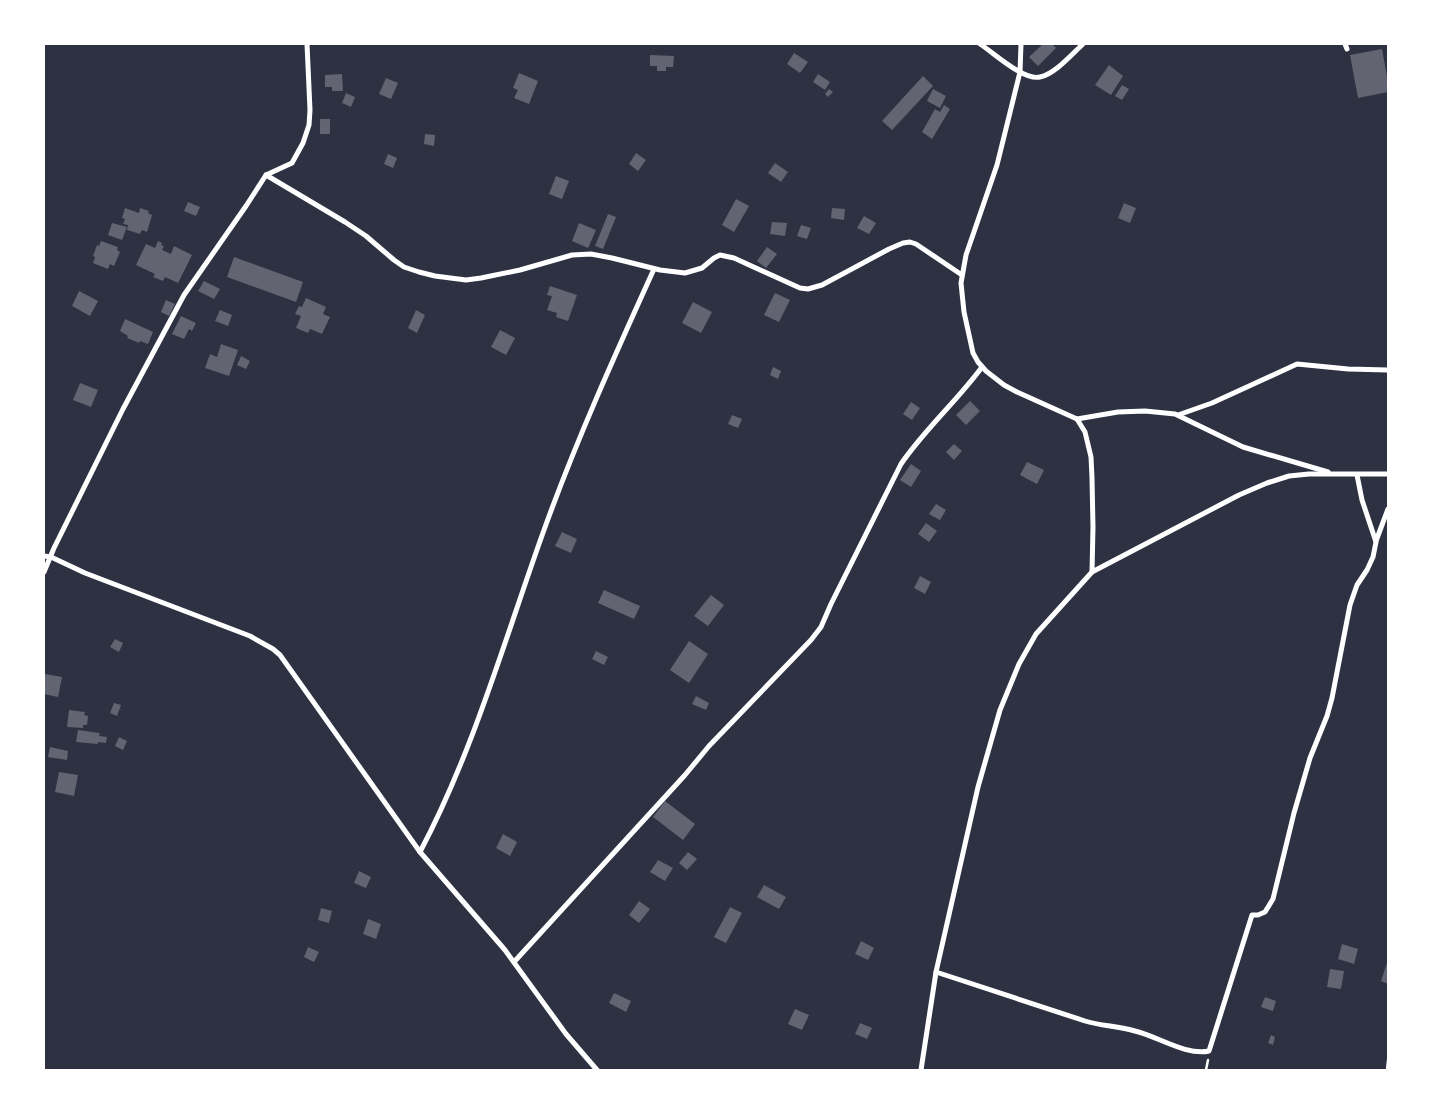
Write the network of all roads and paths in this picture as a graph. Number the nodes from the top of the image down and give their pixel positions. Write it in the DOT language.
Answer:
graph roads {
  1 [pos="307,44"];
  2 [pos="980,44"];
  3 [pos="1021,44"];
  4 [pos="1083,44"];
  5 [pos="1020,72"];
  6 [pos="266,175"];
  7 [pos="654,269"];
  8 [pos="962,275"];
  9 [pos="982,367"];
  10 [pos="1388,370"];
  11 [pos="1178,415"];
  12 [pos="1077,419"];
  13 [pos="1333,474"];
  14 [pos="1388,474"];
  15 [pos="1357,475"];
  16 [pos="1388,509"];
  17 [pos="1376,542"];
  18 [pos="44,556"];
  19 [pos="51,557"];
  20 [pos="44,572"];
  21 [pos="1092,572"];
  22 [pos="420,852"];
  23 [pos="514,962"];
  24 [pos="936,972"];
  25 [pos="1388,1060"];
  26 [pos="597,1070"];
  27 [pos="921,1070"];
  28 [pos="1387,1070"];
  1 -- 6 [label="street"];
  2 -- 5 [label="street"];
  3 -- 5 [label="street"];
  4 -- 5 [label="street"];
  5 -- 8 [label="street"];
  6 -- 7 [label="street"];
  6 -- 19 [label="street"];
  7 -- 8 [label="street"];
  7 -- 22 [label="street"];
  8 -- 9 [label="street"];
  9 -- 12 [label="street"];
  9 -- 23 [label="street"];
  10 -- 11 [label="street"];
  11 -- 12 [label="street"];
  11 -- 13 [label="street"];
  12 -- 21 [label="street"];
  13 -- 15 [label="street"];
  13 -- 21 [label="street"];
  14 -- 15 [label="street"];
  15 -- 17 [label="street"];
  16 -- 17 [label="street"];
  17 -- 24 [label="street"];
  18 -- 19 [label="street"];
  19 -- 20 [label="street"];
  19 -- 22 [label="street"];
  21 -- 24 [label="street"];
  22 -- 23 [label="street"];
  23 -- 26 [label="street"];
  24 -- 27 [label="street"];
  25 -- 28 [label="path"];
}
